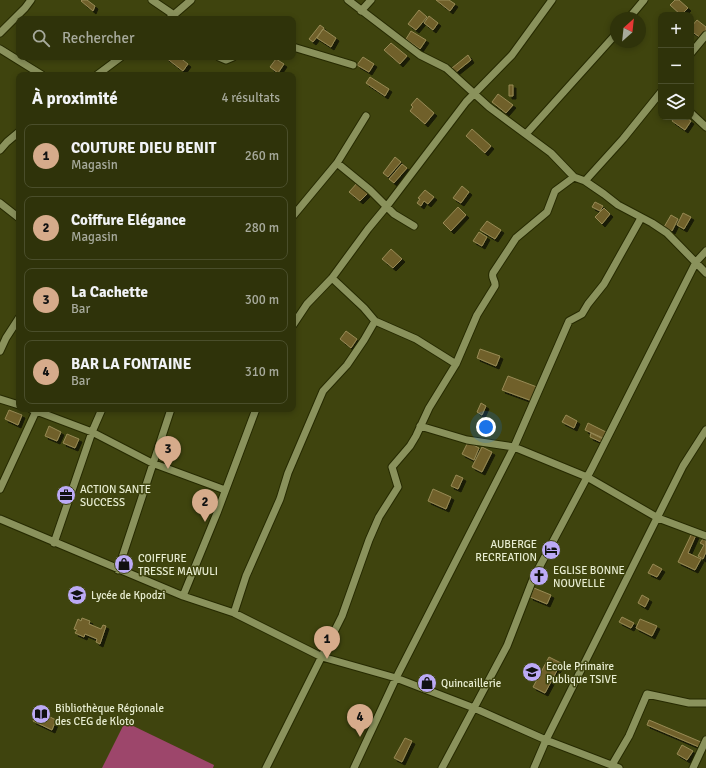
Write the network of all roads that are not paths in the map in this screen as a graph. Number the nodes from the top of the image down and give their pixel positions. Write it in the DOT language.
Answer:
graph roads {
  1 [pos="31,0"];
  2 [pos="152,0"];
  3 [pos="191,0"];
  4 [pos="348,0"];
  5 [pos="371,0"];
  6 [pos="552,0"];
  7 [pos="644,0"];
  8 [pos="361,11"];
  9 [pos="634,12"];
  10 [pos="17,16"];
  11 [pos="171,16"];
  12 [pos="173,16"];
  13 [pos="16,17"];
  14 [pos="0,33"];
  15 [pos="706,35"];
  16 [pos="610,41"];
  17 [pos="296,48"];
  18 [pos="0,49"];
  19 [pos="694,49"];
  20 [pos="16,59"];
  21 [pos="18,60"];
  22 [pos="117,60"];
  23 [pos="353,65"];
  24 [pos="37,72"];
  25 [pos="100,72"];
  26 [pos="475,93"];
  27 [pos="658,96"];
  28 [pos="366,116"];
  29 [pos="694,116"];
  30 [pos="706,127"];
  31 [pos="16,134"];
  32 [pos="526,134"];
  33 [pos="0,150"];
  34 [pos="337,163"];
  35 [pos="574,177"];
  36 [pos="585,181"];
  37 [pos="0,203"];
  38 [pos="387,206"];
  39 [pos="296,212"];
  40 [pos="16,216"];
  41 [pos="641,218"];
  42 [pos="414,226"];
  43 [pos="706,251"];
  44 [pos="696,262"];
  45 [pos="706,273"];
  46 [pos="332,278"];
  47 [pos="296,320"];
  48 [pos="375,321"];
  49 [pos="16,323"];
  50 [pos="0,351"];
  51 [pos="456,364"];
  52 [pos="0,399"];
  53 [pos="16,404"];
  54 [pos="33,412"];
  55 [pos="39,412"];
  56 [pos="101,412"];
  57 [pos="170,412"];
  58 [pos="255,412"];
  59 [pos="420,426"];
  60 [pos="706,430"];
  61 [pos="92,432"];
  62 [pos="514,447"];
  63 [pos="152,463"];
  64 [pos="588,477"];
  65 [pos="0,489"];
  66 [pos="225,490"];
  67 [pos="658,518"];
  68 [pos="0,519"];
  69 [pos="706,536"];
  70 [pos="54,543"];
  71 [pos="118,570"];
  72 [pos="183,596"];
  73 [pos="234,613"];
  74 [pos="322,657"];
  75 [pos="396,678"];
  76 [pos="706,703"];
  77 [pos="474,708"];
  78 [pos="546,740"];
  79 [pos="706,740"];
  80 [pos="616,767"];
  81 [pos="266,768"];
  82 [pos="354,768"];
  83 [pos="442,768"];
  84 [pos="534,768"];
  85 [pos="693,768"];
  1 -- 10 [label="street"];
  2 -- 11 [label="street"];
  3 -- 12 [label="street"];
  4 -- 8 [label="street"];
  5 -- 8 [label="street"];
  6 -- 26 [label="street"];
  7 -- 9 [label="street"];
  8 -- 26 [label="street"];
  13 -- 14 [label="street"];
  15 -- 19 [label="street"];
  16 -- 32 [label="street"];
  17 -- 23 [label="street"];
  18 -- 20 [label="street"];
  21 -- 24 [label="street"];
  22 -- 25 [label="street"];
  26 -- 32 [label="street"];
  26 -- 38 [label="street"];
  27 -- 36 [label="street"];
  28 -- 34 [label="street"];
  29 -- 30 [label="street"];
  31 -- 33 [label="street"];
  32 -- 35 [label="street"];
  34 -- 38 [label="street"];
  34 -- 39 [label="street"];
  35 -- 36 [label="street"];
  35 -- 51 [label="street"];
  36 -- 41 [label="street"];
  37 -- 40 [label="street"];
  38 -- 42 [label="street"];
  38 -- 46 [label="street"];
  41 -- 44 [label="street"];
  41 -- 62 [label="street"];
  43 -- 44 [label="street"];
  44 -- 45 [label="street"];
  44 -- 64 [label="street"];
  46 -- 47 [label="street"];
  46 -- 48 [label="street"];
  48 -- 51 [label="street"];
  48 -- 73 [label="street"];
  49 -- 50 [label="street"];
  51 -- 59 [label="street"];
  52 -- 53 [label="street"];
  54 -- 65 [label="street"];
  55 -- 61 [label="street"];
  56 -- 61 [label="street"];
  57 -- 63 [label="street"];
  58 -- 66 [label="street"];
  59 -- 62 [label="street"];
  59 -- 74 [label="street"];
  60 -- 67 [label="street"];
  61 -- 63 [label="street"];
  61 -- 70 [label="street"];
  62 -- 64 [label="street"];
  62 -- 75 [label="street"];
  63 -- 66 [label="street"];
  63 -- 71 [label="street"];
  64 -- 67 [label="street"];
  64 -- 77 [label="street"];
  66 -- 72 [label="street"];
  67 -- 69 [label="street"];
  67 -- 78 [label="street"];
  68 -- 70 [label="street"];
  70 -- 71 [label="street"];
  71 -- 72 [label="street"];
  72 -- 73 [label="street"];
  73 -- 74 [label="street"];
  74 -- 75 [label="street"];
  74 -- 81 [label="street"];
  75 -- 77 [label="street"];
  75 -- 82 [label="street"];
  76 -- 80 [label="street"];
  77 -- 78 [label="street"];
  77 -- 83 [label="street"];
  78 -- 80 [label="street"];
  78 -- 84 [label="street"];
  79 -- 85 [label="street"];
}
